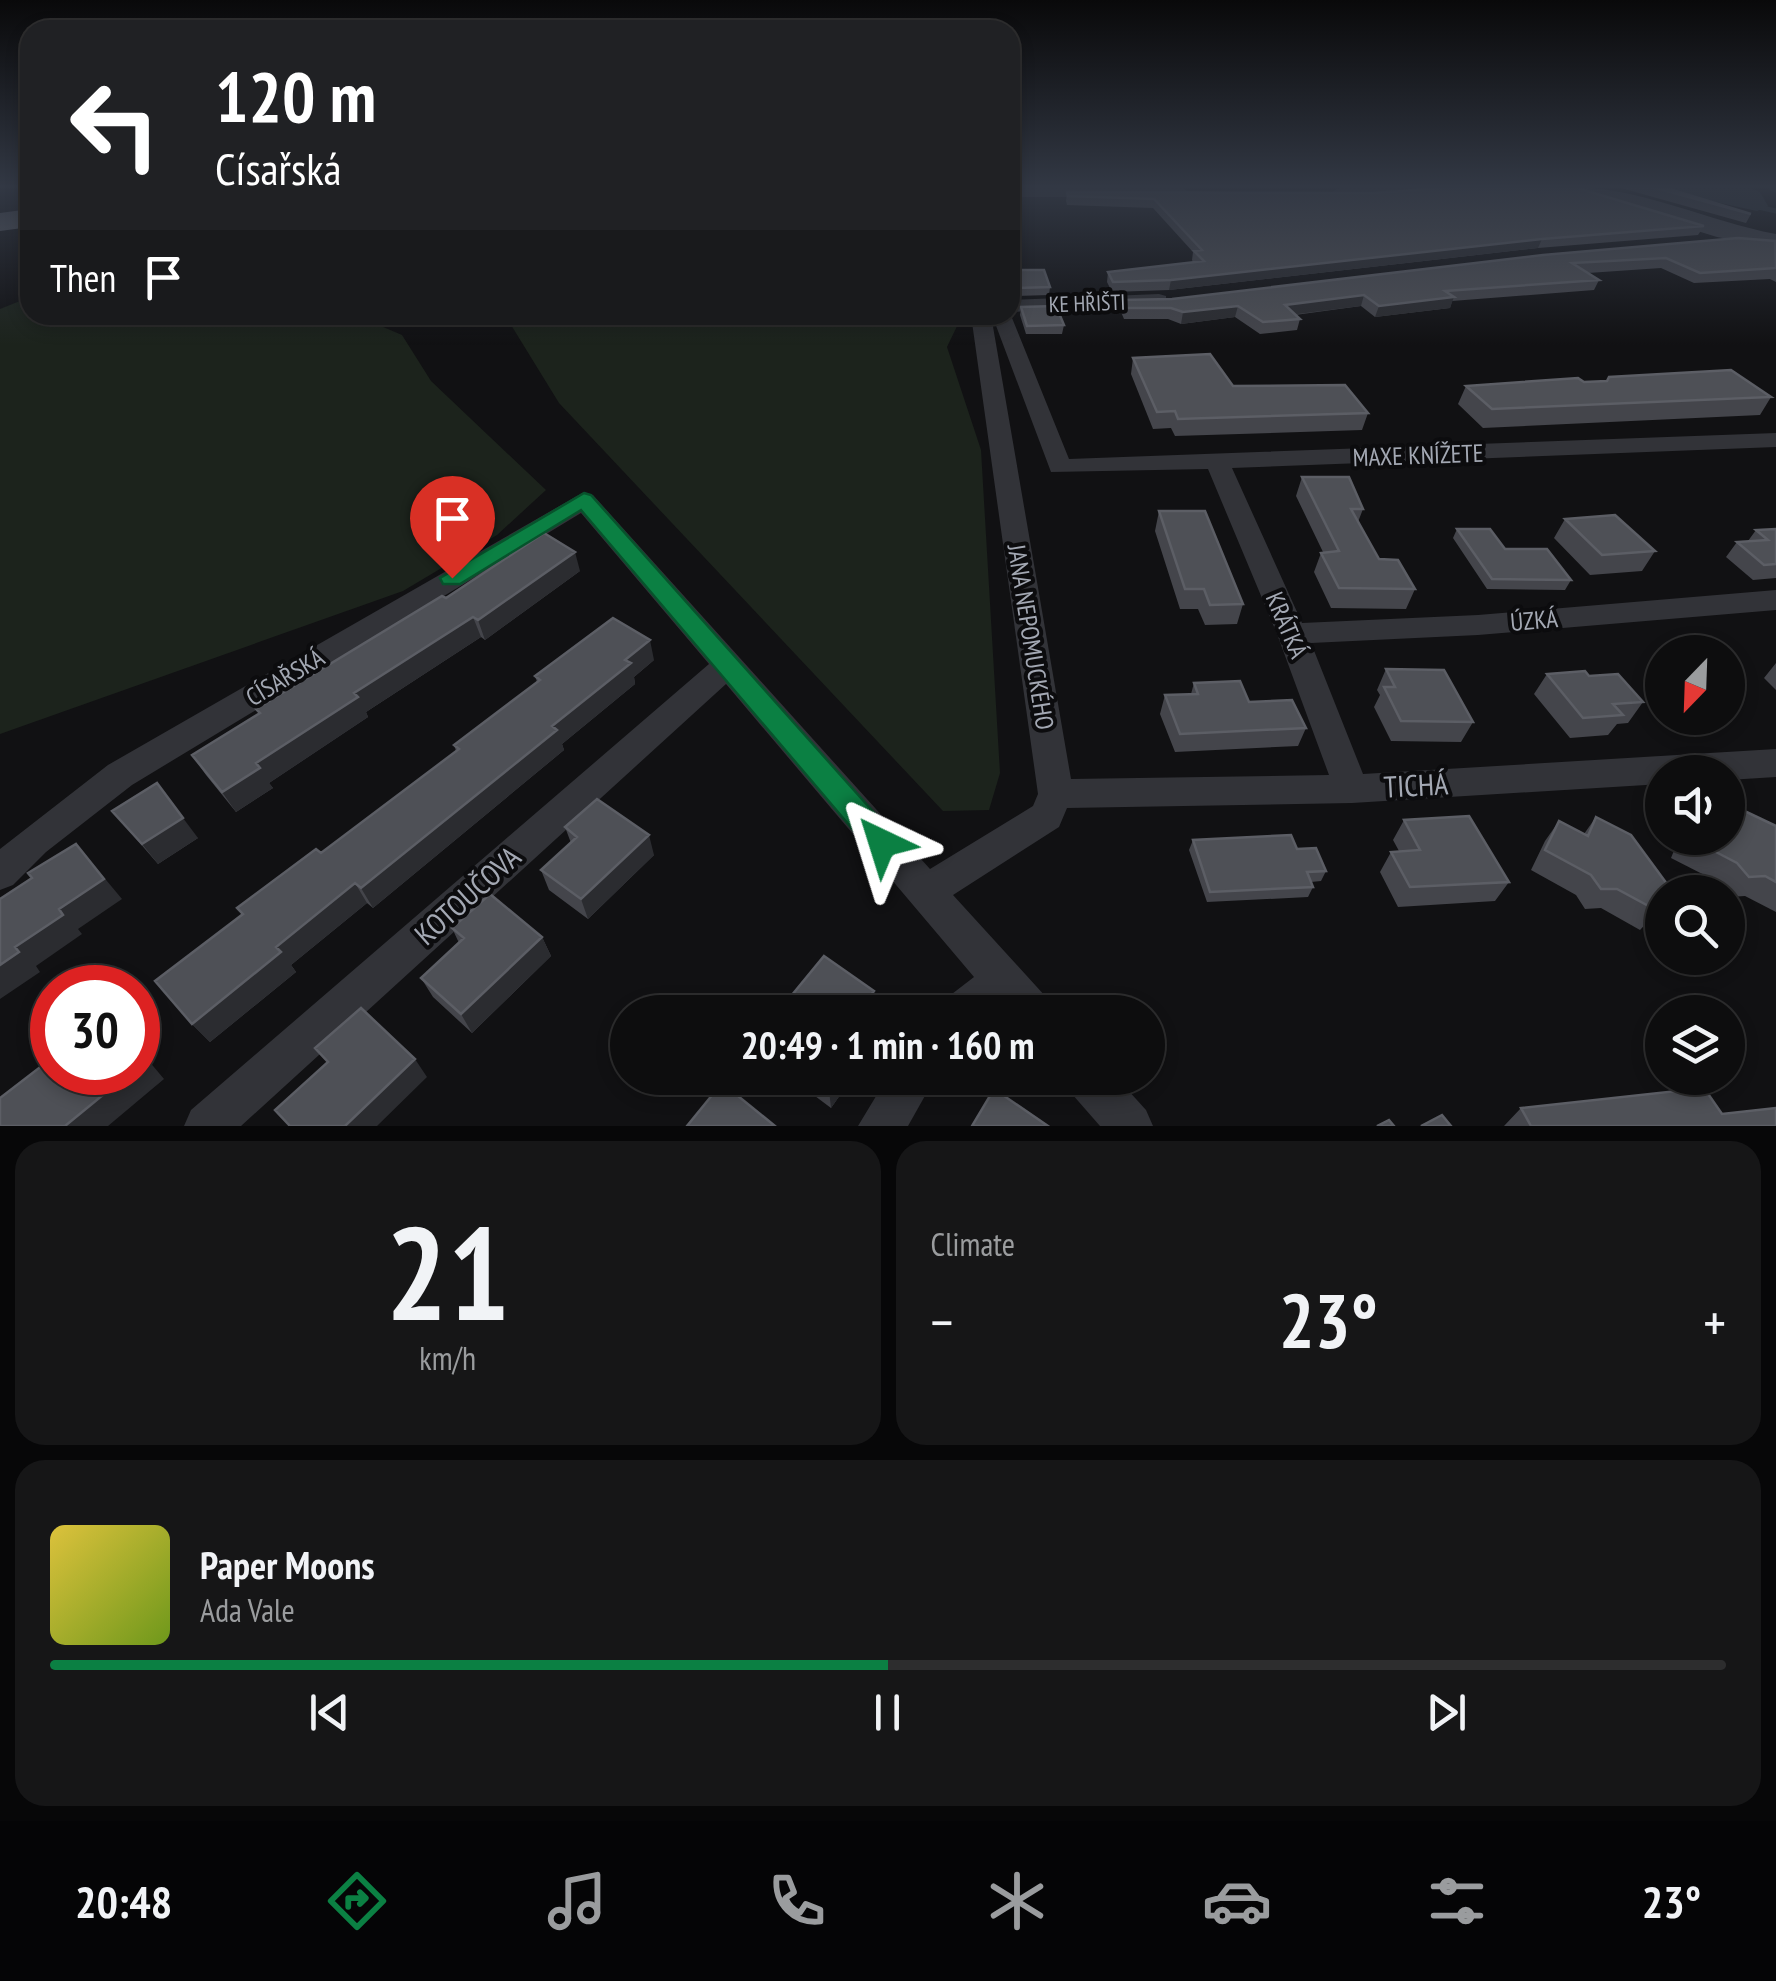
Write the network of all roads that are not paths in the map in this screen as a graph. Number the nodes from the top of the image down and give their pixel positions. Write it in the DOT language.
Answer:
graph roads {
  1 [pos="1770,241"];
  2 [pos="1710,244"];
  3 [pos="1170,300"];
  4 [pos="1020,306"];
  5 [pos="983,325"];
  6 [pos="1006,325"];
  7 [pos="1776,440"];
  8 [pos="1218,464"];
  9 [pos="1776,600"];
  10 [pos="1292,634"];
  11 [pos="728,665"];
  12 [pos="1776,763"];
  13 [pos="1352,789"];
  14 [pos="1056,794"];
  15 [pos="0,873"];
  16 [pos="925,892"];
  17 [pos="1002,981"];
  18 [pos="985,995"];
  19 [pos="1015,995"];
  20 [pos="902,1095"];
  21 [pos="1103,1095"];
  22 [pos="208,1126"];
  23 [pos="881,1126"];
  24 [pos="1130,1126"];
  1 -- 2 [label="street"];
  3 -- 4 [label="street, KE HŘIŠTI"];
  5 -- 14 [label="street, JANA NEPOMUCKÉHO"];
  6 -- 8 [label="street, MAXE KNÍŽETE"];
  7 -- 8 [label="street, MAXE KNÍŽETE"];
  8 -- 10 [label="street, KRÁTKÁ"];
  9 -- 10 [label="street, ÚZKÁ"];
  10 -- 13 [label="street, KRÁTKÁ"];
  11 -- 15 [label="street, CÍSAŘSKÁ"];
  11 -- 16 [label="street"];
  11 -- 22 [label="street, KOTOUČOVA"];
  12 -- 13 [label="street, TICHÁ"];
  13 -- 14 [label="street, TICHÁ"];
  14 -- 16 [label="street"];
  16 -- 17 [label="street"];
  17 -- 18 [label="street"];
  17 -- 19 [label="street"];
  20 -- 23 [label="street"];
  21 -- 24 [label="street"];
}
